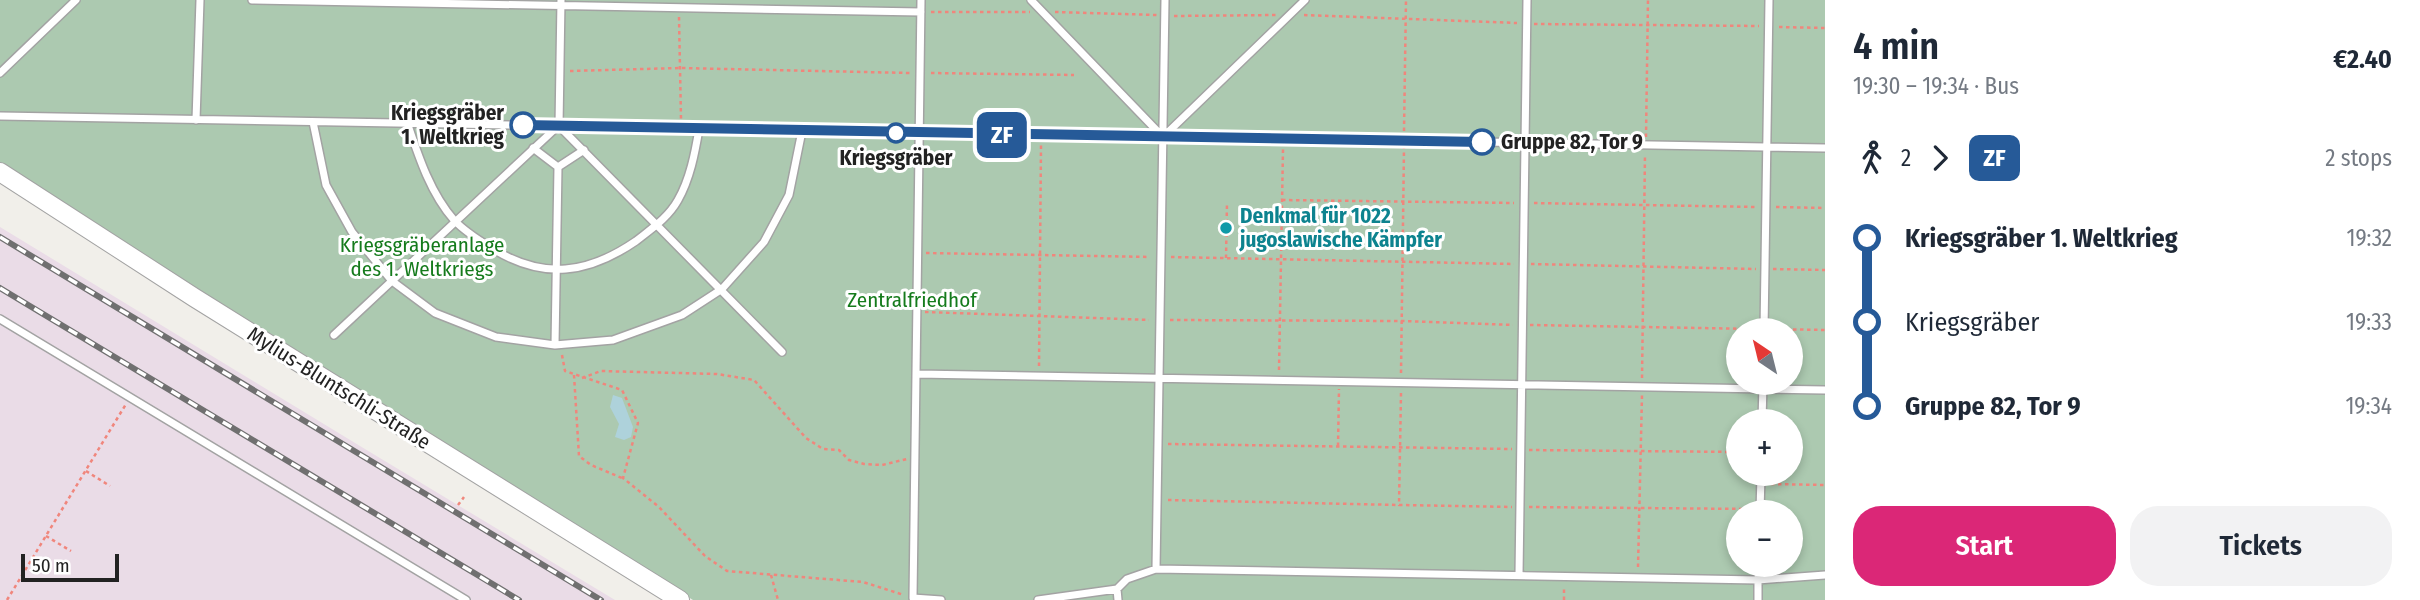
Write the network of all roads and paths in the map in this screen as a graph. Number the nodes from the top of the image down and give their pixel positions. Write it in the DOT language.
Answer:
graph roads {
  1 [pos="76,0"];
  2 [pos="200,0"];
  3 [pos="252,0"];
  4 [pos="921,0"];
  5 [pos="1031,0"];
  6 [pos="1165,0"];
  7 [pos="1306,0"];
  8 [pos="1406,0"];
  9 [pos="1527,0"];
  10 [pos="1648,0"];
  11 [pos="1769,0"];
  12 [pos="561,3"];
  13 [pos="678,8"];
  14 [pos="921,12"];
  15 [pos="1042,12"];
  16 [pos="1769,27"];
  17 [pos="1825,28"];
  18 [pos="680,68"];
  19 [pos="560,71"];
  20 [pos="920,73"];
  21 [pos="0,74"];
  22 [pos="1074,75"];
  23 [pos="0,116"];
  24 [pos="196,120"];
  25 [pos="313,122"];
  26 [pos="408,125"];
  27 [pos="559,126"];
  28 [pos="681,128"];
  29 [pos="699,129"];
  30 [pos="802,131"];
  31 [pos="920,134"];
  32 [pos="1041,135"];
  33 [pos="1163,137"];
  34 [pos="1283,139"];
  35 [pos="1404,141"];
  36 [pos="1524,143"];
  37 [pos="1646,145"];
  38 [pos="1767,147"];
  39 [pos="533,148"];
  40 [pos="1825,148"];
  41 [pos="584,149"];
  42 [pos="558,167"];
  43 [pos="0,172"];
  44 [pos="1282,200"];
  45 [pos="1403,201"];
  46 [pos="1227,202"];
  47 [pos="1523,203"];
  48 [pos="1645,205"];
  49 [pos="1766,207"];
  50 [pos="1825,208"];
  51 [pos="455,221"];
  52 [pos="658,225"];
  53 [pos="919,253"];
  54 [pos="1040,255"];
  55 [pos="1161,257"];
  56 [pos="1226,258"];
  57 [pos="1282,260"];
  58 [pos="1402,262"];
  59 [pos="1522,264"];
  60 [pos="1644,267"];
  61 [pos="1765,269"];
  62 [pos="1825,270"];
  63 [pos="557,272"];
  64 [pos="393,281"];
  65 [pos="722,289"];
  66 [pos="918,312"];
  67 [pos="1039,316"];
  68 [pos="1764,318"];
  69 [pos="0,319"];
  70 [pos="1160,320"];
  71 [pos="1402,321"];
  72 [pos="1280,322"];
  73 [pos="1522,325"];
  74 [pos="1643,328"];
  75 [pos="1726,329"];
  76 [pos="1803,330"];
  77 [pos="1825,330"];
  78 [pos="334,335"];
  79 [pos="558,345"];
  80 [pos="782,352"];
  81 [pos="574,374"];
  82 [pos="918,374"];
  83 [pos="1039,376"];
  84 [pos="582,378"];
  85 [pos="1159,378"];
  86 [pos="1279,380"];
  87 [pos="1339,383"];
  88 [pos="1401,383"];
  89 [pos="1521,385"];
  90 [pos="1726,386"];
  91 [pos="1642,387"];
  92 [pos="1803,389"];
  93 [pos="1825,390"];
  94 [pos="125,404"];
  95 [pos="1158,443"];
  96 [pos="1338,446"];
  97 [pos="1400,447"];
  98 [pos="1520,450"];
  99 [pos="1640,452"];
  100 [pos="1726,452"];
  101 [pos="916,456"];
  102 [pos="85,470"];
  103 [pos="623,478"];
  104 [pos="1803,485"];
  105 [pos="1825,485"];
  106 [pos="110,486"];
  107 [pos="464,497"];
  108 [pos="1157,500"];
  109 [pos="458,505"];
  110 [pos="1399,505"];
  111 [pos="1520,507"];
  112 [pos="1639,509"];
  113 [pos="1726,510"];
  114 [pos="46,536"];
  115 [pos="71,551"];
  116 [pos="1156,569"];
  117 [pos="771,575"];
  118 [pos="1519,575"];
  119 [pos="1825,575"];
  120 [pos="1564,576"];
  121 [pos="1758,577"];
  122 [pos="1638,578"];
  123 [pos="1758,580"];
  124 [pos="1117,589"];
  125 [pos="913,598"];
  126 [pos="7,600"];
  127 [pos="466,600"];
  128 [pos="680,600"];
  129 [pos="779,600"];
  130 [pos="941,600"];
  131 [pos="1038,600"];
  132 [pos="1118,600"];
  133 [pos="1564,600"];
  134 [pos="1758,600"];
  1 -- 21 [label="lane"];
  2 -- 24 [label="lane"];
  3 -- 12 [label="lane"];
  4 -- 14 [label="lane"];
  5 -- 15 [label="lane"];
  6 -- 33 [label="lane"];
  7 -- 33 [label="lane"];
  8 -- 35 [label="path"];
  9 -- 36 [label="lane"];
  10 -- 37 [label="path"];
  11 -- 16 [label="lane"];
  12 -- 13 [label="lane"];
  12 -- 19 [label="lane"];
  13 -- 14 [label="lane"];
  13 -- 18 [label="path"];
  14 -- 15 [label="path"];
  14 -- 20 [label="lane"];
  15 -- 33 [label="lane"];
  16 -- 17 [label="path"];
  16 -- 38 [label="lane"];
  18 -- 19 [label="path"];
  18 -- 20 [label="path"];
  18 -- 28 [label="path"];
  19 -- 27 [label="lane"];
  20 -- 22 [label="path"];
  20 -- 31 [label="lane"];
  23 -- 24 [label="lane"];
  24 -- 25 [label="lane"];
  25 -- 26 [label="lane"];
  25 -- 64 [label="lane"];
  26 -- 27 [label="lane"];
  26 -- 51 [label="lane"];
  27 -- 28 [label="lane"];
  27 -- 39 [label="lane"];
  27 -- 41 [label="lane"];
  28 -- 29 [label="lane"];
  29 -- 30 [label="lane"];
  29 -- 52 [label="lane"];
  30 -- 31 [label="lane"];
  30 -- 65 [label="lane"];
  31 -- 32 [label="lane"];
  31 -- 53 [label="lane"];
  32 -- 33 [label="lane"];
  32 -- 54 [label="path"];
  33 -- 34 [label="lane"];
  33 -- 55 [label="lane"];
  34 -- 35 [label="lane"];
  34 -- 44 [label="path"];
  35 -- 36 [label="lane"];
  35 -- 45 [label="path"];
  36 -- 37 [label="lane"];
  36 -- 47 [label="lane"];
  37 -- 38 [label="lane"];
  37 -- 48 [label="path"];
  38 -- 40 [label="lane"];
  38 -- 49 [label="lane"];
  39 -- 42 [label="lane"];
  39 -- 51 [label="lane"];
  41 -- 42 [label="lane"];
  41 -- 52 [label="lane"];
  42 -- 63 [label="lane"];
  43 -- 128 [label="street, Mylius-Bluntschli-Straße"];
  44 -- 45 [label="path"];
  44 -- 57 [label="path"];
  45 -- 47 [label="path"];
  45 -- 58 [label="path"];
  46 -- 56 [label="path"];
  47 -- 48 [label="path"];
  47 -- 59 [label="lane"];
  48 -- 49 [label="path"];
  48 -- 60 [label="path"];
  49 -- 50 [label="path"];
  49 -- 61 [label="lane"];
  51 -- 63 [label="lane"];
  51 -- 64 [label="lane"];
  52 -- 63 [label="lane"];
  52 -- 65 [label="lane"];
  53 -- 54 [label="path"];
  53 -- 66 [label="lane"];
  54 -- 55 [label="path"];
  54 -- 67 [label="path"];
  55 -- 56 [label="path"];
  55 -- 70 [label="lane"];
  56 -- 57 [label="path"];
  57 -- 58 [label="path"];
  57 -- 72 [label="path"];
  58 -- 59 [label="path"];
  58 -- 71 [label="path"];
  59 -- 60 [label="path"];
  59 -- 73 [label="lane"];
  60 -- 61 [label="path"];
  60 -- 74 [label="path"];
  61 -- 62 [label="path"];
  61 -- 68 [label="lane"];
  63 -- 79 [label="lane"];
  64 -- 78 [label="lane"];
  64 -- 79 [label="lane"];
  65 -- 79 [label="lane"];
  65 -- 80 [label="lane"];
  66 -- 67 [label="path"];
  66 -- 82 [label="lane"];
  67 -- 70 [label="path"];
  67 -- 83 [label="path"];
  69 -- 127 [label="lane"];
  70 -- 72 [label="path"];
  70 -- 85 [label="lane"];
  71 -- 72 [label="path"];
  71 -- 73 [label="path"];
  71 -- 88 [label="path"];
  72 -- 86 [label="path"];
  73 -- 74 [label="path"];
  73 -- 89 [label="lane"];
  74 -- 75 [label="path"];
  74 -- 91 [label="path"];
  76 -- 77 [label="path"];
  79 -- 81 [label="path"];
  81 -- 84 [label="path"];
  81 -- 103 [label="path"];
  82 -- 83 [label="lane"];
  82 -- 101 [label="lane"];
  83 -- 85 [label="lane"];
  84 -- 101 [label="path"];
  84 -- 103 [label="path"];
  85 -- 86 [label="lane"];
  85 -- 95 [label="lane"];
  86 -- 87 [label="lane"];
  87 -- 88 [label="lane"];
  87 -- 96 [label="path"];
  88 -- 89 [label="lane"];
  88 -- 97 [label="path"];
  89 -- 91 [label="lane"];
  89 -- 98 [label="lane"];
  90 -- 91 [label="lane"];
  91 -- 99 [label="path"];
  92 -- 93 [label="lane"];
  94 -- 102 [label="path"];
  95 -- 96 [label="path"];
  95 -- 108 [label="lane"];
  96 -- 97 [label="path"];
  97 -- 98 [label="path"];
  97 -- 110 [label="path"];
  98 -- 99 [label="path"];
  98 -- 111 [label="lane"];
  99 -- 100 [label="path"];
  99 -- 112 [label="path"];
  101 -- 125 [label="lane"];
  102 -- 106 [label="path"];
  102 -- 114 [label="path"];
  103 -- 117 [label="path"];
  104 -- 105 [label="path"];
  107 -- 109 [label="path"];
  108 -- 110 [label="path"];
  108 -- 116 [label="lane"];
  110 -- 111 [label="path"];
  111 -- 112 [label="path"];
  111 -- 118 [label="lane"];
  112 -- 113 [label="path"];
  112 -- 122 [label="path"];
  114 -- 115 [label="path"];
  114 -- 126 [label="path"];
  116 -- 118 [label="lane"];
  116 -- 124 [label="lane"];
  117 -- 125 [label="path"];
  117 -- 129 [label="path"];
  118 -- 120 [label="lane"];
  119 -- 123 [label="lane"];
  120 -- 122 [label="lane"];
  120 -- 133 [label="path"];
  121 -- 123 [label="lane"];
  122 -- 123 [label="lane"];
  123 -- 134 [label="lane"];
  124 -- 131 [label="lane"];
  124 -- 132 [label="lane"];
  125 -- 130 [label="lane"];
}
